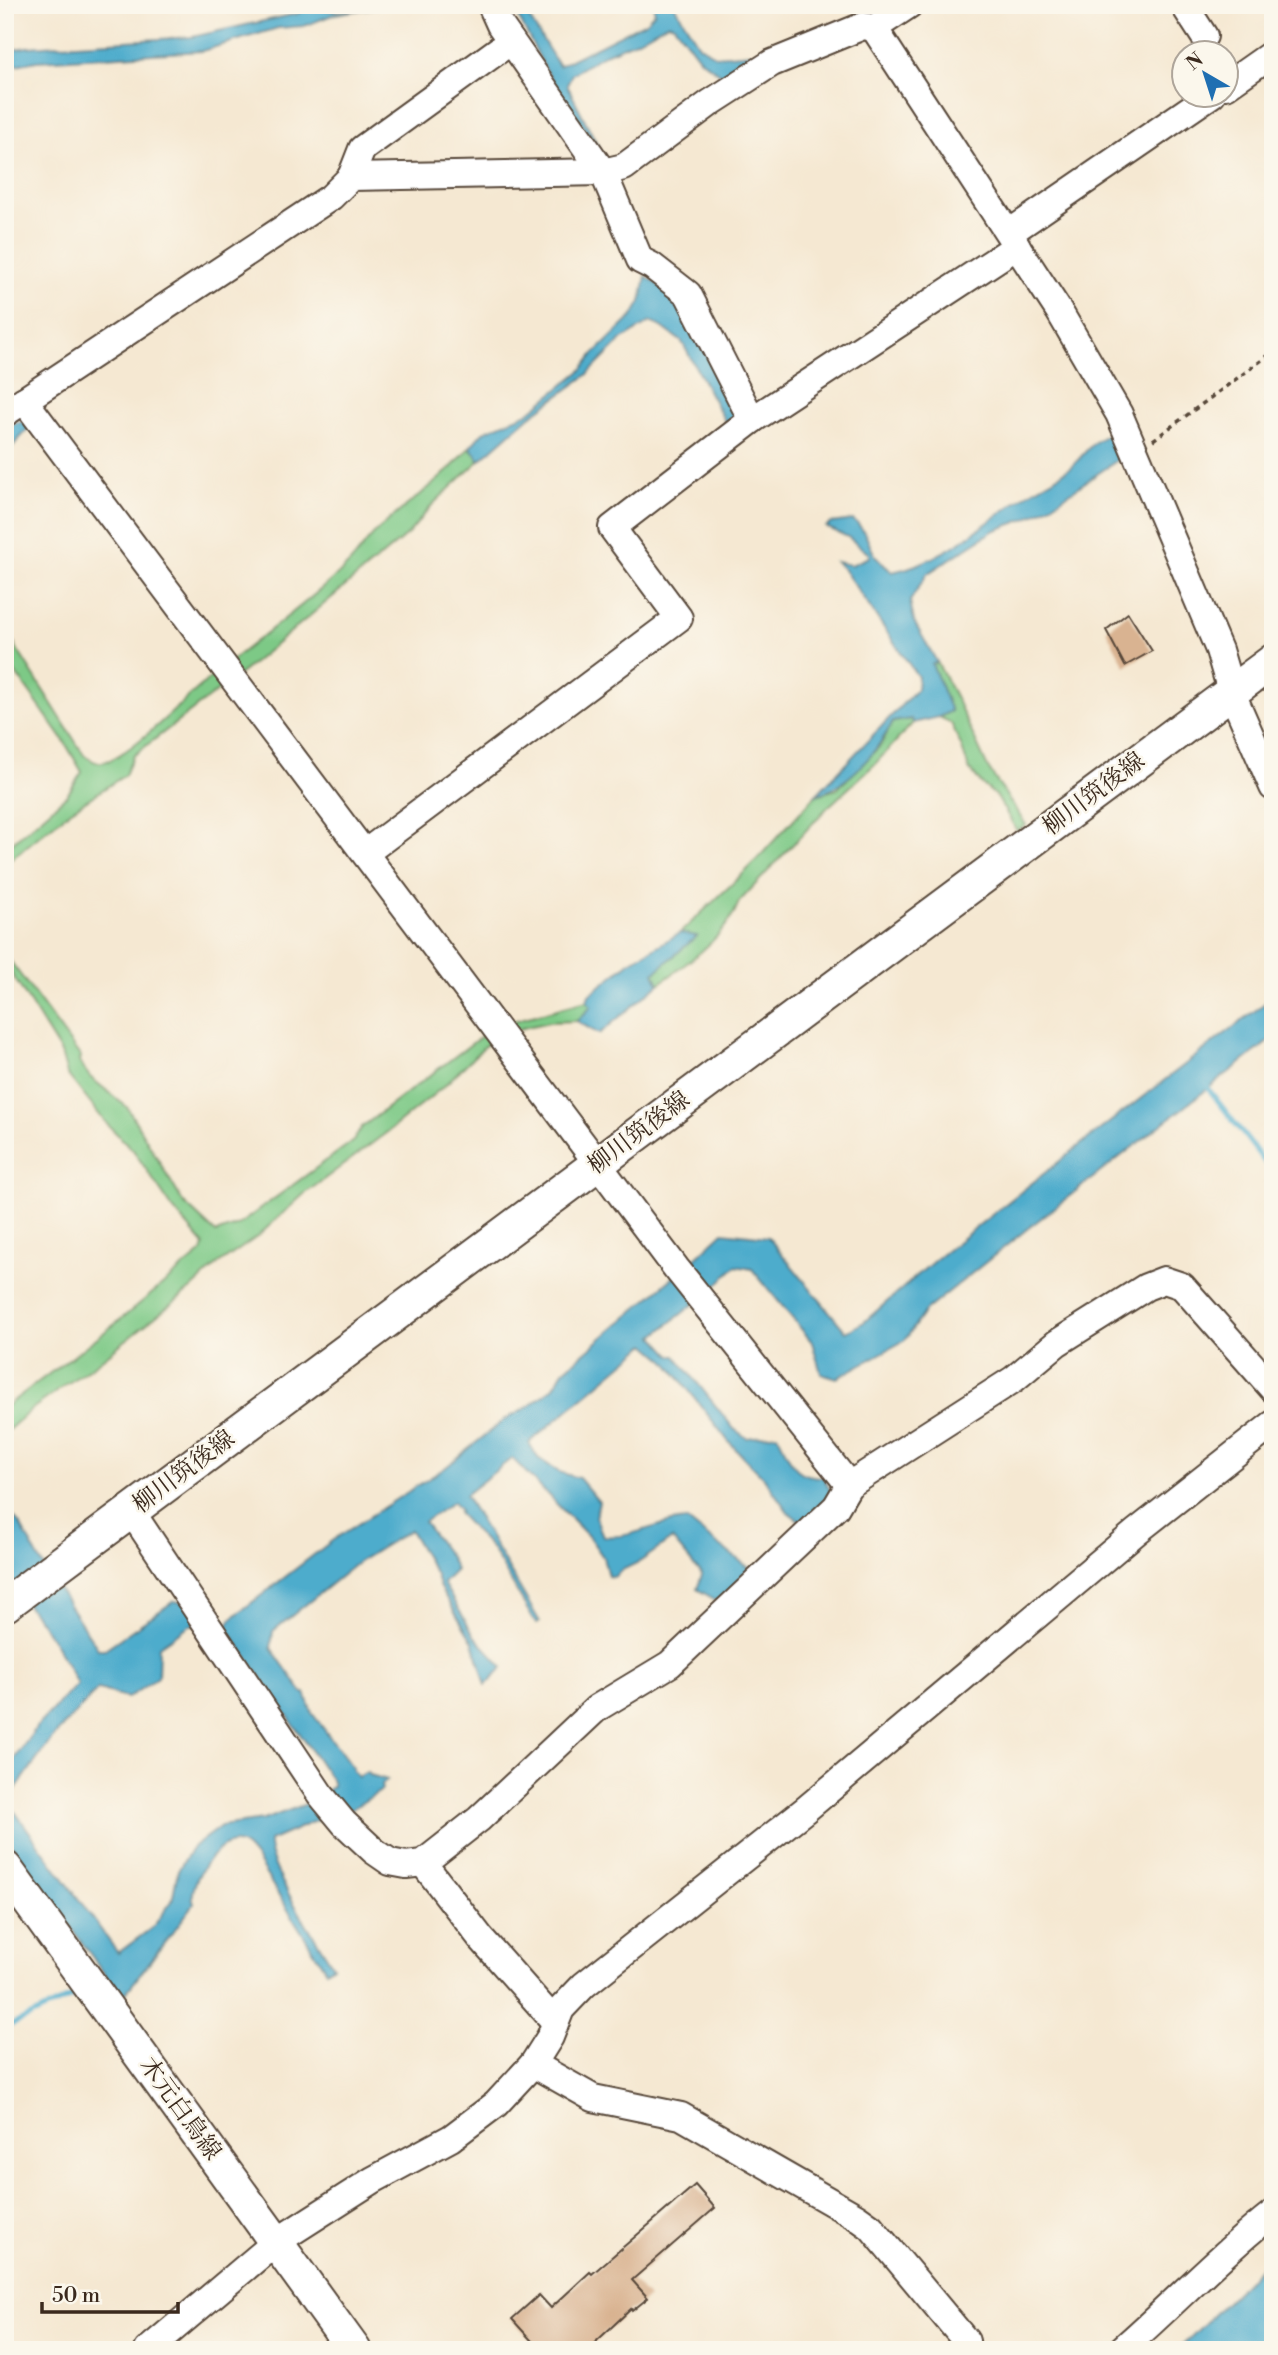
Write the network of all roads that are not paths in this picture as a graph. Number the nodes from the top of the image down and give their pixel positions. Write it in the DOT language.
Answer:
graph roads {
  1 [pos="491,5"];
  2 [pos="909,5"];
  3 [pos="1184,5"];
  4 [pos="874,27"];
  5 [pos="1205,36"];
  6 [pos="511,41"];
  7 [pos="1273,53"];
  8 [pos="1240,76"];
  9 [pos="1193,108"];
  10 [pos="603,172"];
  11 [pos="351,177"];
  12 [pos="1013,240"];
  13 [pos="15,407"];
  14 [pos="752,420"];
  15 [pos="1273,661"];
  16 [pos="1231,691"];
  17 [pos="1273,787"];
  18 [pos="365,853"];
  19 [pos="598,1165"];
  20 [pos="1273,1389"];
  21 [pos="1273,1424"];
  22 [pos="849,1485"];
  23 [pos="131,1511"];
  24 [pos="8,1602"];
  25 [pos="423,1863"];
  26 [pos="5,1868"];
  27 [pos="543,2045"];
  28 [pos="1273,2213"];
  29 [pos="276,2242"];
  30 [pos="148,2350"];
  31 [pos="354,2350"];
  32 [pos="967,2350"];
  33 [pos="1121,2350"];
  1 -- 6 [label="street"];
  2 -- 4 [label="street"];
  3 -- 5 [label="street"];
  4 -- 10 [label="street"];
  4 -- 12 [label="street"];
  6 -- 10 [label="street"];
  6 -- 11 [label="street"];
  7 -- 8 [label="street"];
  9 -- 12 [label="street"];
  10 -- 11 [label="street"];
  10 -- 14 [label="street"];
  11 -- 13 [label="street"];
  12 -- 14 [label="street"];
  12 -- 16 [label="street"];
  13 -- 18 [label="street"];
  14 -- 18 [label="street"];
  15 -- 16 [label="main road, 柳川筑後線"];
  16 -- 17 [label="street"];
  16 -- 19 [label="main road, 柳川筑後線"];
  18 -- 19 [label="street"];
  19 -- 22 [label="street"];
  19 -- 23 [label="main road, 柳川筑後線"];
  20 -- 22 [label="street"];
  21 -- 27 [label="street"];
  22 -- 25 [label="street"];
  23 -- 24 [label="main road, 柳川筑後線"];
  23 -- 25 [label="street"];
  25 -- 27 [label="street"];
  26 -- 29 [label="main road, 木元白鳥線"];
  27 -- 29 [label="street"];
  27 -- 32 [label="street"];
  28 -- 33 [label="street"];
  29 -- 30 [label="street"];
  29 -- 31 [label="main road, 木元白鳥線"];
}
